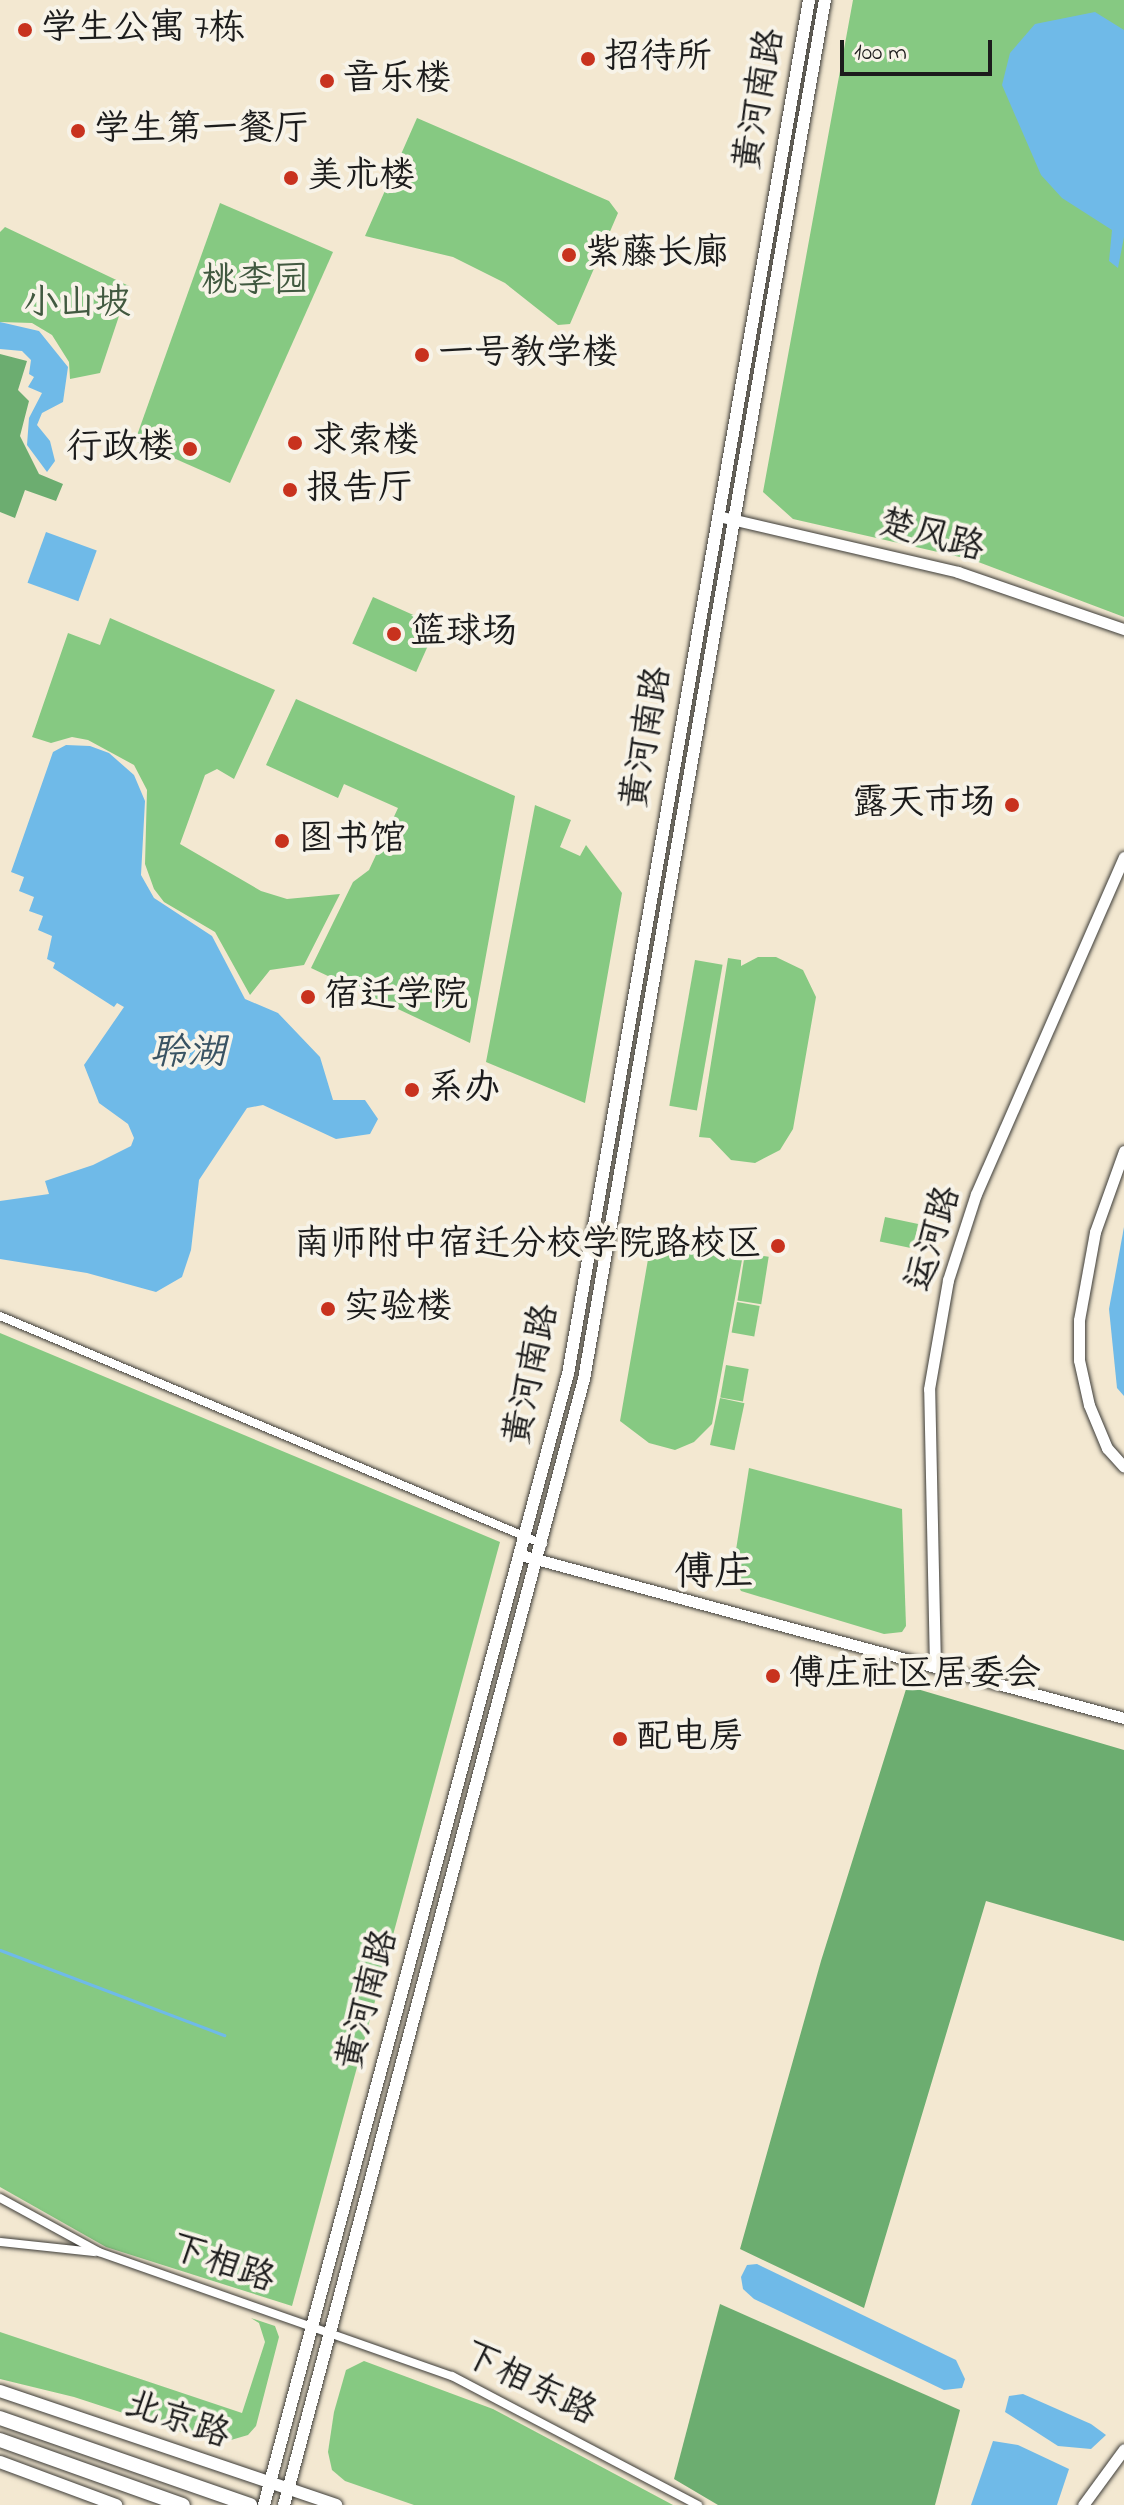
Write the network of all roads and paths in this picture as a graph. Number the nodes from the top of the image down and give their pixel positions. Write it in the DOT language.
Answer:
graph roads {
  1 [pos="809,0"];
  2 [pos="825,0"];
  3 [pos="718,516"];
  4 [pos="734,519"];
  5 [pos="1124,629"];
  6 [pos="1124,857"];
  7 [pos="1124,1151"];
  8 [pos="0,1316"];
  9 [pos="1124,1467"];
  10 [pos="525,1537"];
  11 [pos="544,1544"];
  12 [pos="521,1555"];
  13 [pos="540,1560"];
  14 [pos="935,1667"];
  15 [pos="1124,1718"];
  16 [pos="0,2198"];
  17 [pos="0,2242"];
  18 [pos="99,2252"];
  19 [pos="312,2325"];
  20 [pos="327,2330"];
  21 [pos="0,2391"];
  22 [pos="0,2418"];
  23 [pos="0,2440"];
  24 [pos="1124,2449"];
  25 [pos="0,2462"];
  26 [pos="270,2483"];
  27 [pos="288,2489"];
  28 [pos="116,2505"];
  29 [pos="183,2505"];
  30 [pos="250,2505"];
  31 [pos="264,2505"];
  32 [pos="284,2505"];
  33 [pos="336,2505"];
  34 [pos="698,2505"];
  35 [pos="1083,2505"];
  1 -- 3 [label="main road, 黄河南路"];
  2 -- 4 [label="main road, 黄河南路"];
  3 -- 4 [label="street, 楚风路"];
  3 -- 10 [label="main road, 黄河南路"];
  4 -- 5 [label="street, 楚风路"];
  4 -- 11 [label="main road, 黄河南路"];
  6 -- 14 [label="street, 运河路"];
  7 -- 9 [label="street"];
  8 -- 10 [label="street"];
  10 -- 11 [label="street"];
  10 -- 12 [label="main road, 黄河南路"];
  11 -- 13 [label="main road, 黄河南路"];
  12 -- 13 [label="street"];
  12 -- 19 [label="main road, 黄河南路"];
  13 -- 14 [label="street"];
  13 -- 20 [label="main road, 黄河南路"];
  14 -- 15 [label="street"];
  16 -- 18 [label="street, 下相路"];
  17 -- 18 [label="street, 下相路"];
  18 -- 19 [label="street, 下相路"];
  19 -- 20 [label="street, 下相路"];
  19 -- 26 [label="main road, 黄河南路"];
  20 -- 27 [label="main road, 黄河南路"];
  20 -- 34 [label="street, 下相东路"];
  21 -- 26 [label="main road, 北京路"];
  22 -- 30 [label="highway, 北京路"];
  23 -- 29 [label="highway"];
  24 -- 35 [label="street"];
  25 -- 28 [label="main road"];
  26 -- 27 [label="main road, 北京路"];
  26 -- 31 [label="main road, 黄河南路"];
  27 -- 32 [label="main road, 黄河南路"];
  27 -- 33 [label="main road, 北京路"];
}
